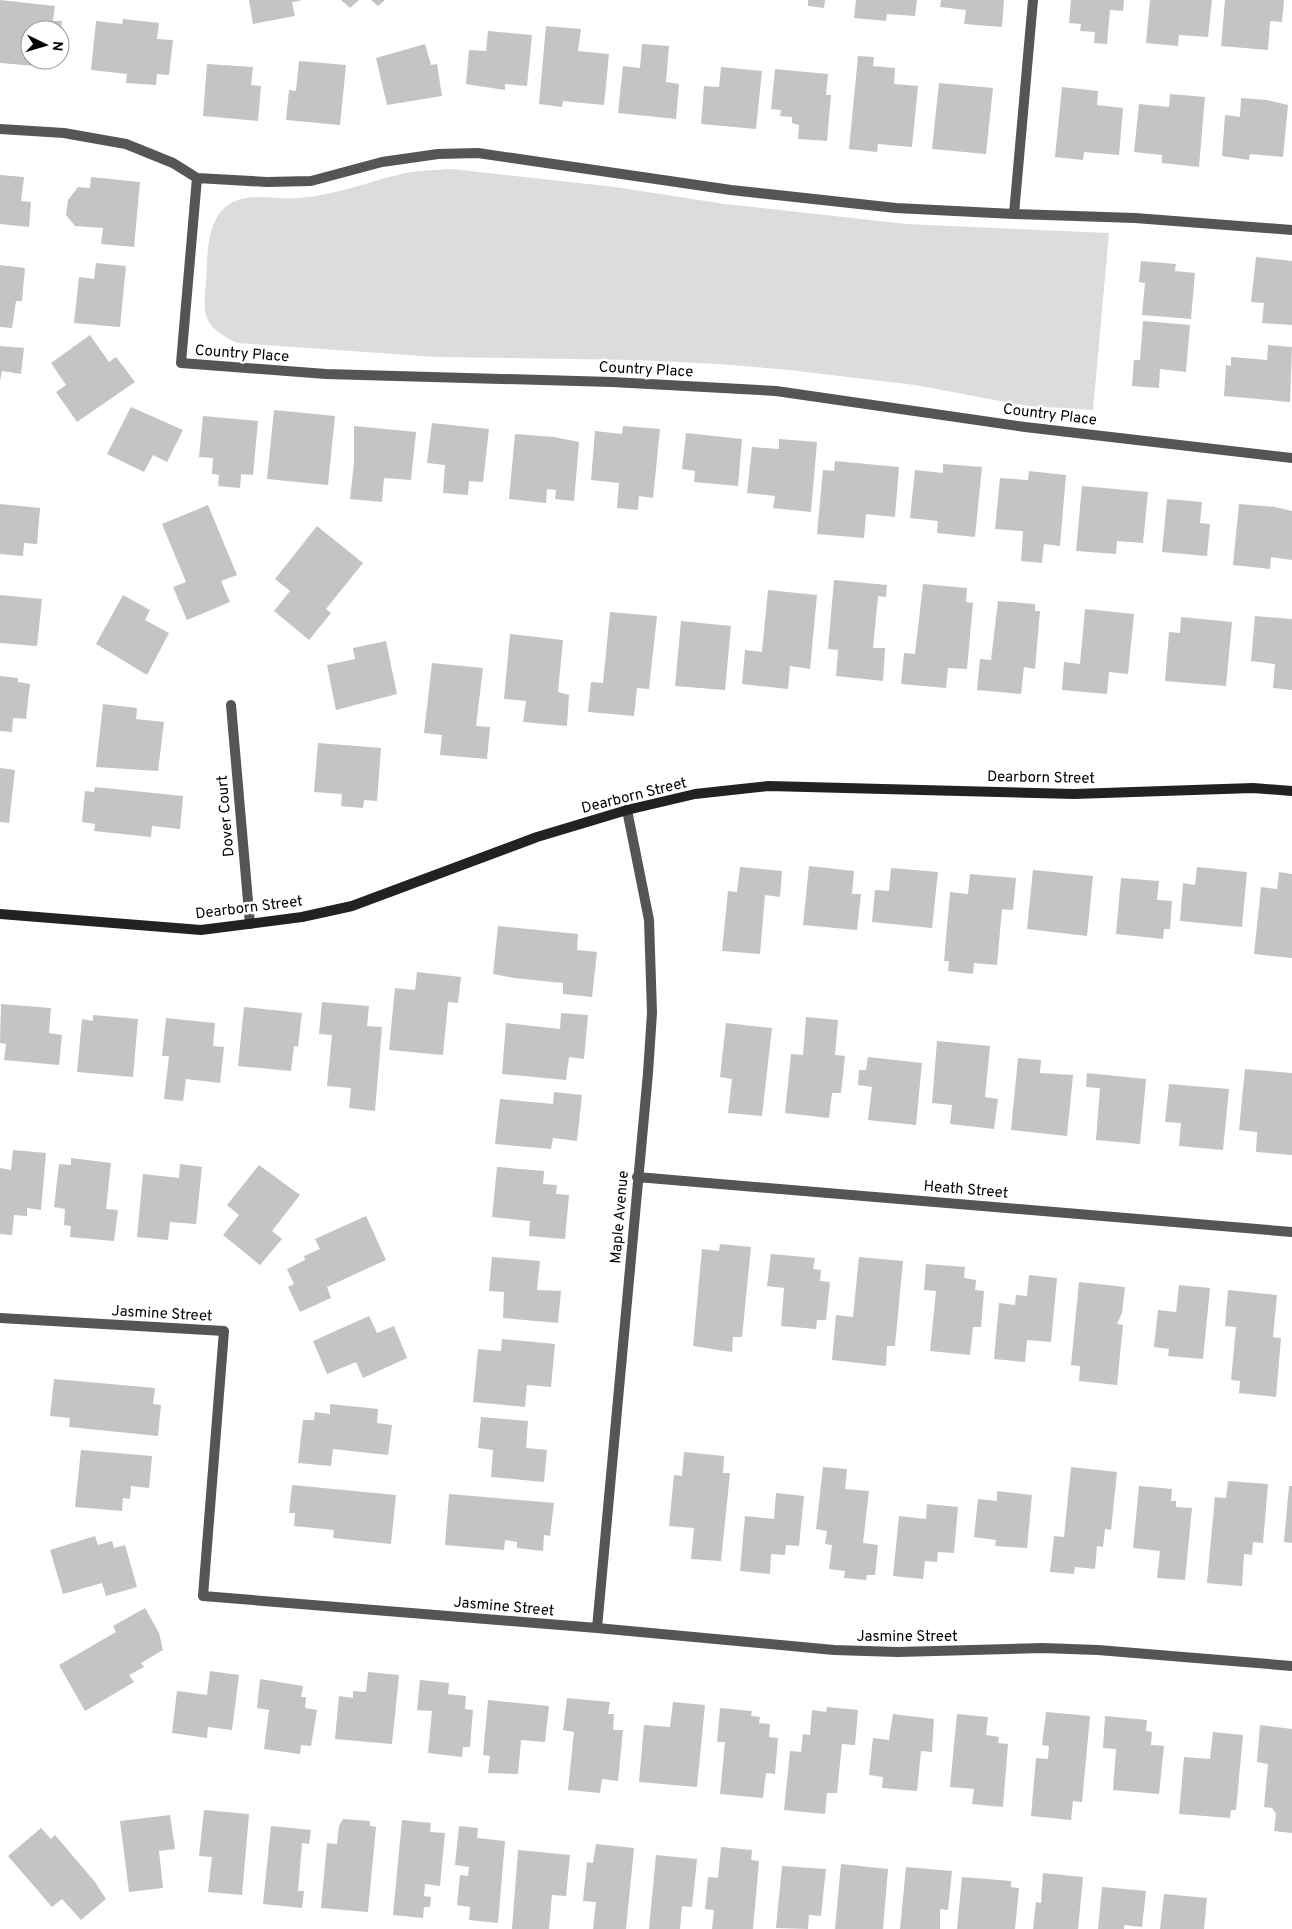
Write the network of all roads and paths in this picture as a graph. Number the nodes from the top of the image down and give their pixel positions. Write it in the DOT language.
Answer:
graph roads {
  1 [pos="1033,0"];
  2 [pos="0,129"];
  3 [pos="197,178"];
  4 [pos="1014,214"];
  5 [pos="1292,230"];
  6 [pos="1292,458"];
  7 [pos="231,705"];
  8 [pos="1292,791"];
  9 [pos="627,810"];
  10 [pos="0,914"];
  11 [pos="250,924"];
  12 [pos="638,1177"];
  13 [pos="1292,1232"];
  14 [pos="0,1318"];
  15 [pos="597,1628"];
  16 [pos="1292,1666"];
  1 -- 4 [label="street"];
  2 -- 3 [label="street"];
  3 -- 4 [label="street"];
  3 -- 6 [label="street, Country Place"];
  4 -- 5 [label="street"];
  7 -- 11 [label="street, Dover Court"];
  8 -- 9 [label="street, Dearborn Street"];
  9 -- 11 [label="street, Dearborn Street"];
  9 -- 12 [label="street, Maple Avenue"];
  10 -- 11 [label="street, Dearborn Street"];
  12 -- 13 [label="street, Heath Street"];
  12 -- 15 [label="street, Maple Avenue"];
  14 -- 15 [label="street, Jasmine Street"];
  15 -- 16 [label="street, Jasmine Street"];
}
